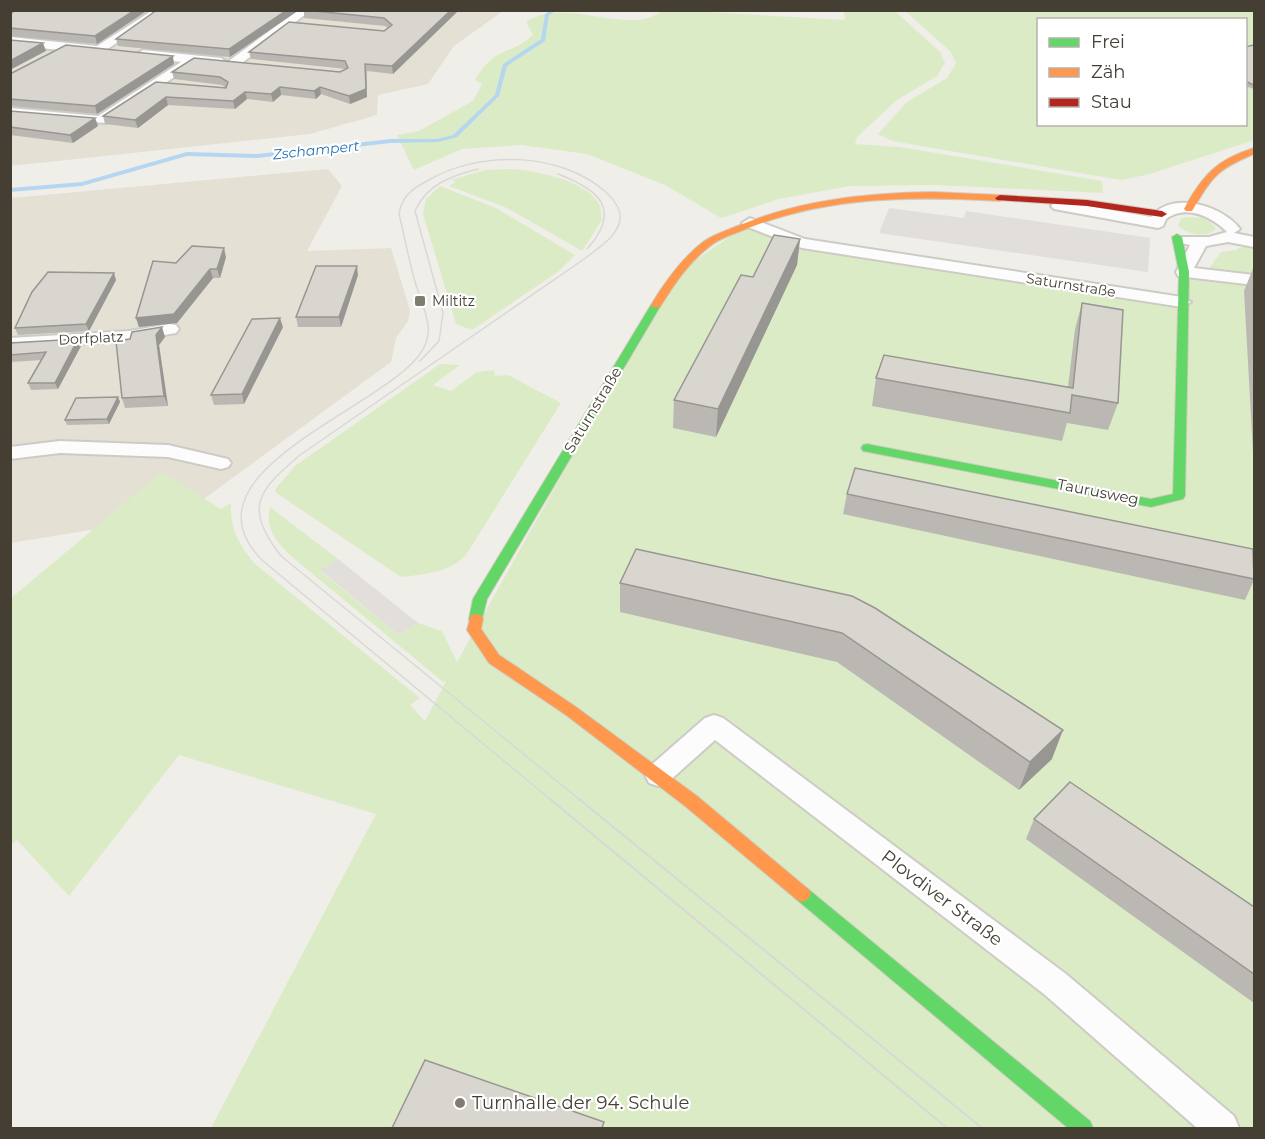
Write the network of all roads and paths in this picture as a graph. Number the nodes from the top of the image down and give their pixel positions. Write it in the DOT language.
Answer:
graph roads {
  1 [pos="161,10"];
  2 [pos="306,10"];
  3 [pos="289,23"];
  4 [pos="310,25"];
  5 [pos="10,41"];
  6 [pos="64,47"];
  7 [pos="100,50"];
  8 [pos="46,57"];
  9 [pos="193,60"];
  10 [pos="234,63"];
  11 [pos="255,66"];
  12 [pos="157,84"];
  13 [pos="179,86"];
  14 [pos="10,112"];
  15 [pos="1248,153"];
  16 [pos="976,196"];
  17 [pos="1189,209"];
  18 [pos="1211,214"];
  19 [pos="1160,218"];
  20 [pos="750,223"];
  21 [pos="1230,233"];
  22 [pos="1254,234"];
  23 [pos="1177,237"];
  24 [pos="1200,242"];
  25 [pos="1254,242"];
  26 [pos="1184,272"];
  27 [pos="1254,280"];
  28 [pos="1182,302"];
  29 [pos="170,329"];
  30 [pos="10,343"];
  31 [pos="867,448"];
  32 [pos="10,453"];
  33 [pos="221,463"];
  34 [pos="658,775"];
  35 [pos="1083,1128"];
  36 [pos="1222,1128"];
  1 -- 7 [label="street"];
  2 -- 3 [label="street"];
  3 -- 4 [label="street"];
  3 -- 10 [label="street"];
  5 -- 6 [label="street"];
  6 -- 7 [label="street"];
  6 -- 8 [label="street"];
  7 -- 9 [label="street"];
  9 -- 10 [label="street"];
  9 -- 12 [label="street"];
  10 -- 11 [label="street"];
  12 -- 13 [label="street"];
  12 -- 14 [label="street"];
  15 -- 17 [label="street"];
  15 -- 18 [label="street"];
  16 -- 19 [label="street, Saturnstraße"];
  16 -- 20 [label="street, Saturnstraße"];
  17 -- 18 [label="street"];
  17 -- 19 [label="street"];
  18 -- 21 [label="street"];
  19 -- 23 [label="street"];
  20 -- 28 [label="street, Saturnstraße"];
  20 -- 34 [label="street, Saturnstraße"];
  21 -- 22 [label="street"];
  21 -- 24 [label="street"];
  21 -- 25 [label="street"];
  23 -- 24 [label="street"];
  23 -- 26 [label="street, Taurusweg"];
  24 -- 26 [label="street, Taurusweg"];
  26 -- 27 [label="street"];
  26 -- 28 [label="street, Taurusweg"];
  28 -- 31 [label="street, Taurusweg"];
  29 -- 30 [label="street, Dorfplatz"];
  32 -- 33 [label="street"];
  34 -- 35 [label="street"];
  34 -- 36 [label="street, Plovdiver Straße"];
}
